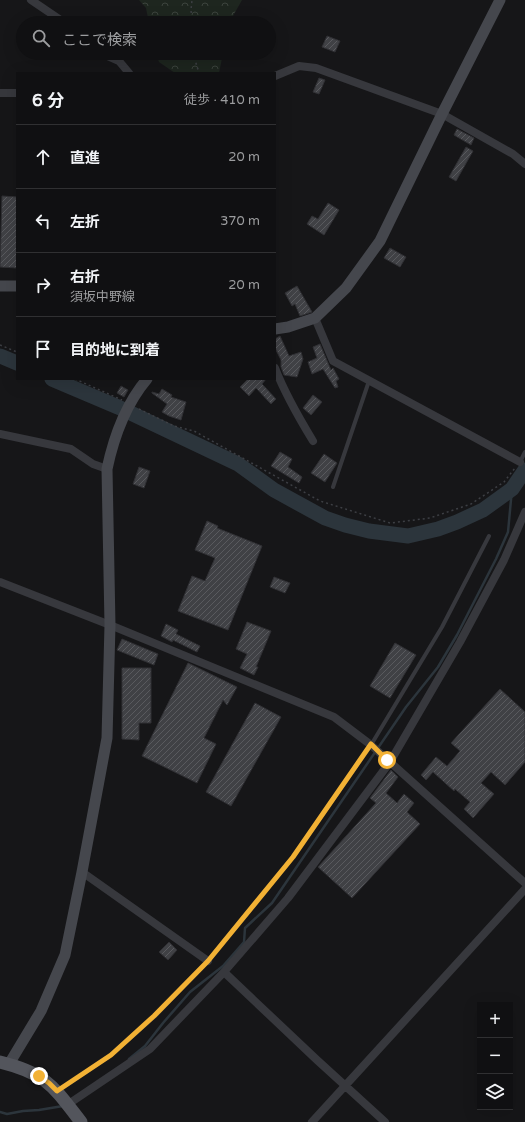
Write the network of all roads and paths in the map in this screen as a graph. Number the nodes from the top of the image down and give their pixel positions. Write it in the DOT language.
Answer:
graph roads {
  1 [pos="31,0"];
  2 [pos="192,0"];
  3 [pos="500,0"];
  4 [pos="55,16"];
  5 [pos="191,16"];
  6 [pos="117,60"];
  7 [pos="195,60"];
  8 [pos="128,72"];
  9 [pos="199,72"];
  10 [pos="276,76"];
  11 [pos="0,93"];
  12 [pos="16,94"];
  13 [pos="442,114"];
  14 [pos="525,164"];
  15 [pos="0,286"];
  16 [pos="16,286"];
  17 [pos="315,318"];
  18 [pos="276,329"];
  19 [pos="0,345"];
  20 [pos="16,352"];
  21 [pos="276,370"];
  22 [pos="77,380"];
  23 [pos="146,380"];
  24 [pos="370,380"];
  25 [pos="129,404"];
  26 [pos="0,434"];
  27 [pos="313,441"];
  28 [pos="525,452"];
  29 [pos="520,462"];
  30 [pos="107,469"];
  31 [pos="334,487"];
  32 [pos="525,513"];
  33 [pos="489,536"];
  34 [pos="0,582"];
  35 [pos="110,625"];
  36 [pos="371,744"];
  37 [pos="388,761"];
  38 [pos="82,872"];
  39 [pos="525,884"];
  40 [pos="525,889"];
  41 [pos="208,961"];
  42 [pos="224,972"];
  43 [pos="3,1066"];
  44 [pos="345,1085"];
  45 [pos="57,1091"];
  46 [pos="67,1105"];
  47 [pos="80,1122"];
  48 [pos="312,1122"];
  49 [pos="385,1122"];
  1 -- 4 [label="street"];
  2 -- 5 [label="path"];
  3 -- 13 [label="street"];
  6 -- 8 [label="street"];
  7 -- 9 [label="path"];
  10 -- 13 [label="street"];
  11 -- 12 [label="street"];
  13 -- 14 [label="street"];
  13 -- 17 [label="street"];
  15 -- 16 [label="street"];
  17 -- 18 [label="street"];
  17 -- 24 [label="street"];
  19 -- 20 [label="path"];
  21 -- 27 [label="street"];
  22 -- 25 [label="path"];
  23 -- 25 [label="street"];
  24 -- 29 [label="street"];
  24 -- 31 [label="lane"];
  25 -- 29 [label="path"];
  25 -- 30 [label="street"];
  26 -- 30 [label="street"];
  28 -- 29 [label="lane"];
  30 -- 35 [label="street"];
  32 -- 37 [label="street"];
  33 -- 36 [label="lane"];
  34 -- 35 [label="street"];
  35 -- 36 [label="street"];
  35 -- 38 [label="street"];
  36 -- 37 [label="street"];
  36 -- 41 [label="lane"];
  37 -- 39 [label="street"];
  37 -- 42 [label="street"];
  38 -- 41 [label="street"];
  38 -- 43 [label="street"];
  40 -- 44 [label="street"];
  41 -- 45 [label="lane"];
  42 -- 44 [label="street"];
  42 -- 46 [label="street"];
  43 -- 45 [label="main road"];
  44 -- 48 [label="street"];
  44 -- 49 [label="street"];
  45 -- 46 [label="main road"];
  46 -- 47 [label="main road"];
}
